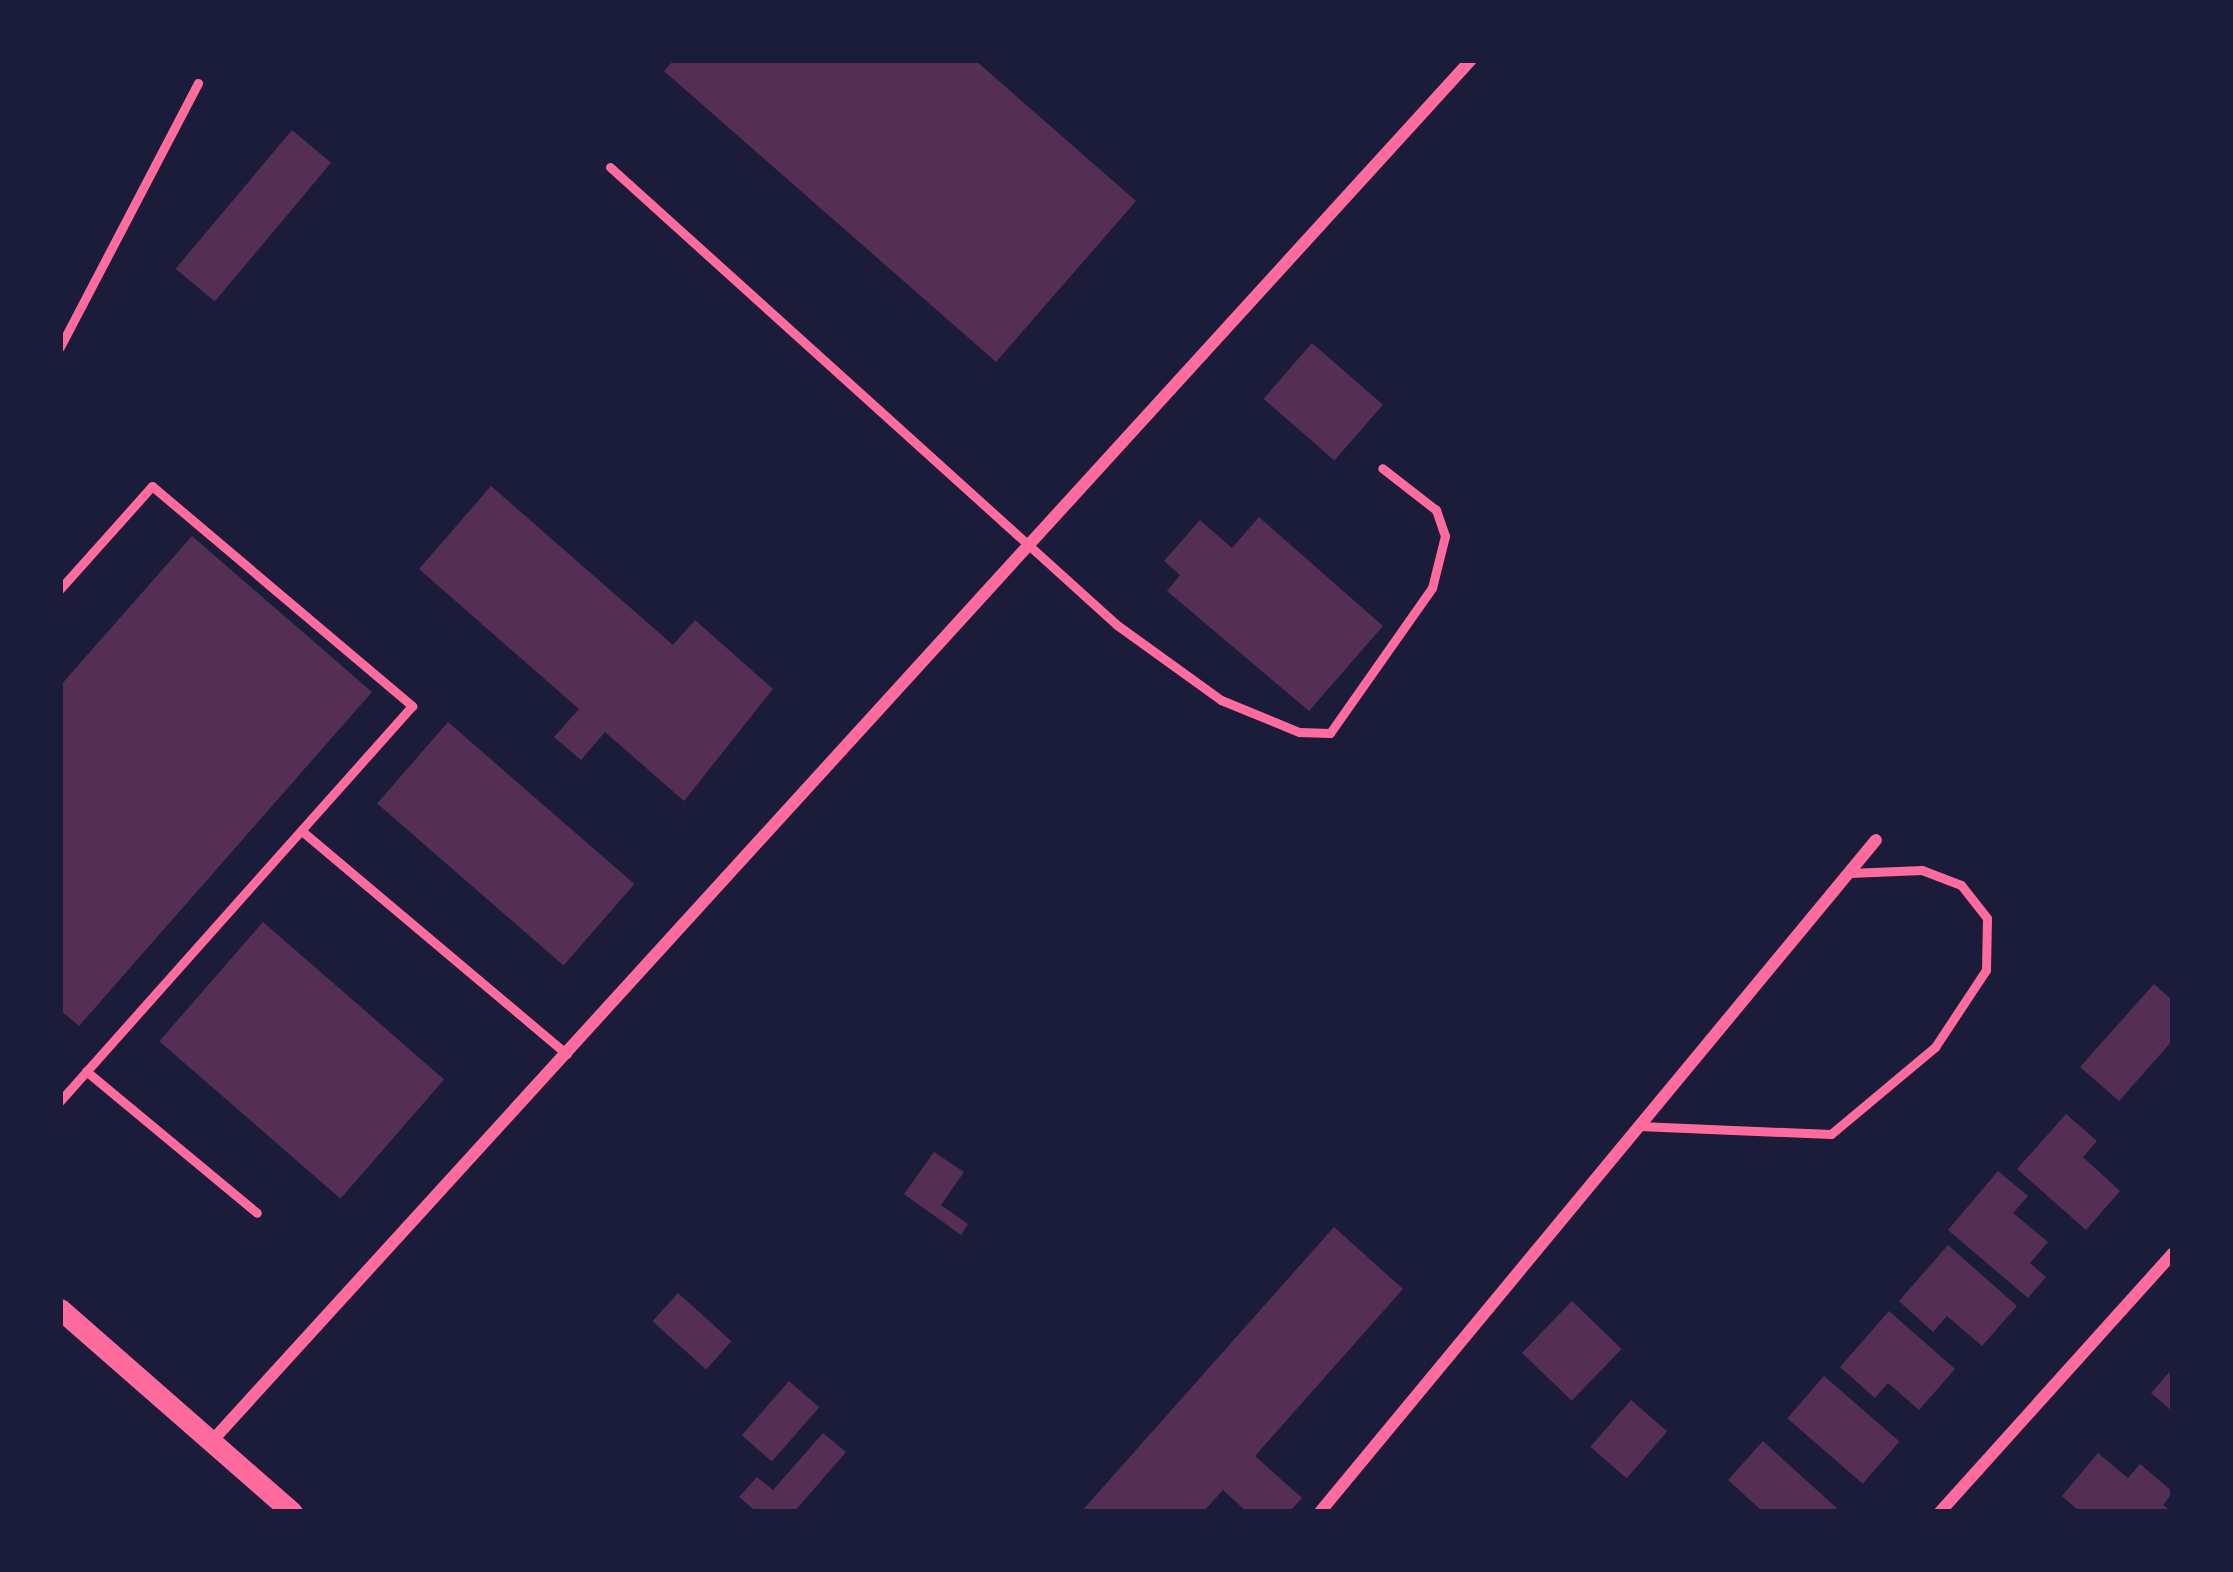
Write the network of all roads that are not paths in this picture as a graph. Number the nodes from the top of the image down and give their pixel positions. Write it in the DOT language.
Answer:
graph roads {
  1 [pos="1472,60"];
  2 [pos="197,82"];
  3 [pos="610,167"];
  4 [pos="60,347"];
  5 [pos="1382,468"];
  6 [pos="1033,545"];
  7 [pos="60,590"];
  8 [pos="303,832"];
  9 [pos="1876,840"];
  10 [pos="1849,873"];
  11 [pos="566,1054"];
  12 [pos="86,1071"];
  13 [pos="60,1100"];
  14 [pos="1640,1126"];
  15 [pos="257,1213"];
  16 [pos="2173,1253"];
  17 [pos="65,1322"];
  18 [pos="212,1441"];
  19 [pos="292,1512"];
  20 [pos="1320,1512"];
  21 [pos="1940,1512"];
  1 -- 6 [label="street"];
  2 -- 4 [label="lane"];
  3 -- 6 [label="lane"];
  5 -- 6 [label="lane"];
  6 -- 11 [label="street"];
  7 -- 8 [label="lane"];
  8 -- 11 [label="lane"];
  8 -- 12 [label="lane"];
  9 -- 10 [label="street"];
  10 -- 14 [label="street"];
  10 -- 14 [label="lane"];
  11 -- 18 [label="street"];
  12 -- 13 [label="lane"];
  12 -- 15 [label="lane"];
  14 -- 20 [label="street"];
  16 -- 21 [label="street"];
  17 -- 18 [label="street"];
  18 -- 19 [label="street"];
}
